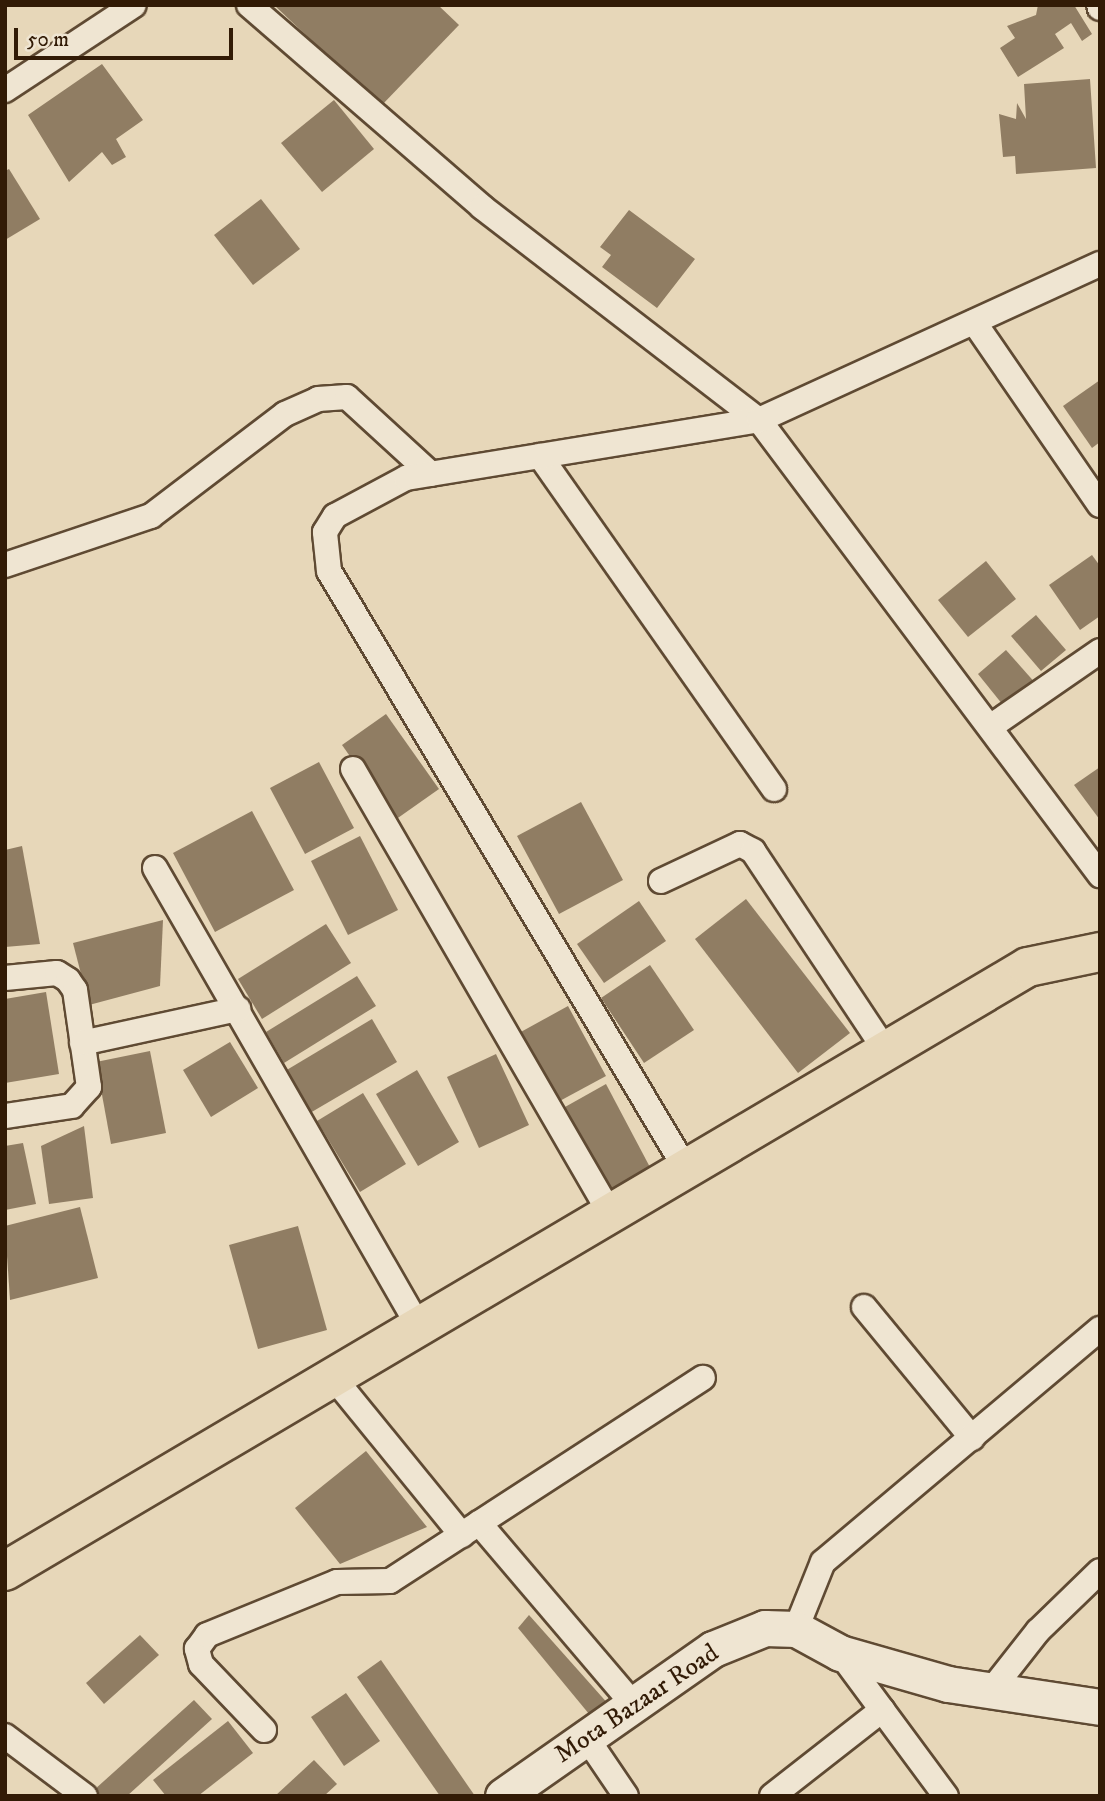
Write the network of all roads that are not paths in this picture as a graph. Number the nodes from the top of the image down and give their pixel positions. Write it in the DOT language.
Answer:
graph roads {
  1 [pos="134,5"];
  2 [pos="249,5"];
  3 [pos="5,90"];
  4 [pos="1100,264"];
  5 [pos="974,322"];
  6 [pos="759,420"];
  7 [pos="540,456"];
  8 [pos="431,474"];
  9 [pos="1100,505"];
  10 [pos="5,565"];
  11 [pos="1100,651"];
  12 [pos="989,727"];
  13 [pos="353,769"];
  14 [pos="774,789"];
  15 [pos="155,868"];
  16 [pos="1100,875"];
  17 [pos="660,881"];
  18 [pos="1100,952"];
  19 [pos="5,978"];
  20 [pos="237,1009"];
  21 [pos="82,1043"];
  22 [pos="886,1051"];
  23 [pos="5,1116"];
  24 [pos="686,1169"];
  25 [pos="610,1213"];
  26 [pos="864,1307"];
  27 [pos="419,1327"];
  28 [pos="1100,1329"];
  29 [pos="333,1377"];
  30 [pos="704,1378"];
  31 [pos="972,1438"];
  32 [pos="471,1529"];
  33 [pos="5,1571"];
  34 [pos="1100,1571"];
  35 [pos="796,1629"];
  36 [pos="840,1653"];
  37 [pos="990,1692"];
  38 [pos="633,1704"];
  39 [pos="1100,1707"];
  40 [pos="882,1710"];
  41 [pos="264,1730"];
  42 [pos="5,1736"];
  43 [pos="586,1737"];
  44 [pos="85,1796"];
  45 [pos="503,1796"];
  46 [pos="626,1796"];
  47 [pos="772,1796"];
  48 [pos="946,1796"];
  1 -- 3 [label="street"];
  2 -- 6 [label="street"];
  4 -- 5 [label="street"];
  5 -- 6 [label="street"];
  5 -- 9 [label="street"];
  6 -- 7 [label="street"];
  6 -- 12 [label="street"];
  7 -- 8 [label="street"];
  7 -- 14 [label="street"];
  8 -- 10 [label="street"];
  8 -- 24 [label="street"];
  11 -- 12 [label="street"];
  12 -- 16 [label="street"];
  13 -- 25 [label="street"];
  15 -- 20 [label="street"];
  17 -- 22 [label="street"];
  18 -- 22 [label="main road"];
  19 -- 21 [label="street"];
  20 -- 21 [label="street"];
  20 -- 27 [label="street"];
  21 -- 23 [label="street"];
  22 -- 24 [label="main road"];
  24 -- 25 [label="main road"];
  25 -- 27 [label="main road"];
  26 -- 31 [label="street"];
  27 -- 29 [label="main road"];
  28 -- 31 [label="street"];
  29 -- 32 [label="street"];
  29 -- 33 [label="main road"];
  30 -- 32 [label="street"];
  31 -- 35 [label="street"];
  32 -- 38 [label="street"];
  32 -- 41 [label="street"];
  34 -- 37 [label="street"];
  35 -- 36 [label="street, Mota Bazaar Road"];
  35 -- 38 [label="street, Mota Bazaar Road"];
  36 -- 37 [label="street, Mota Bazaar Road"];
  36 -- 40 [label="street"];
  37 -- 39 [label="street, Mota Bazaar Road"];
  38 -- 43 [label="street, Mota Bazaar Road"];
  40 -- 47 [label="street"];
  40 -- 48 [label="street"];
  42 -- 44 [label="street"];
  43 -- 45 [label="street, Mota Bazaar Road"];
  43 -- 46 [label="street"];
}
